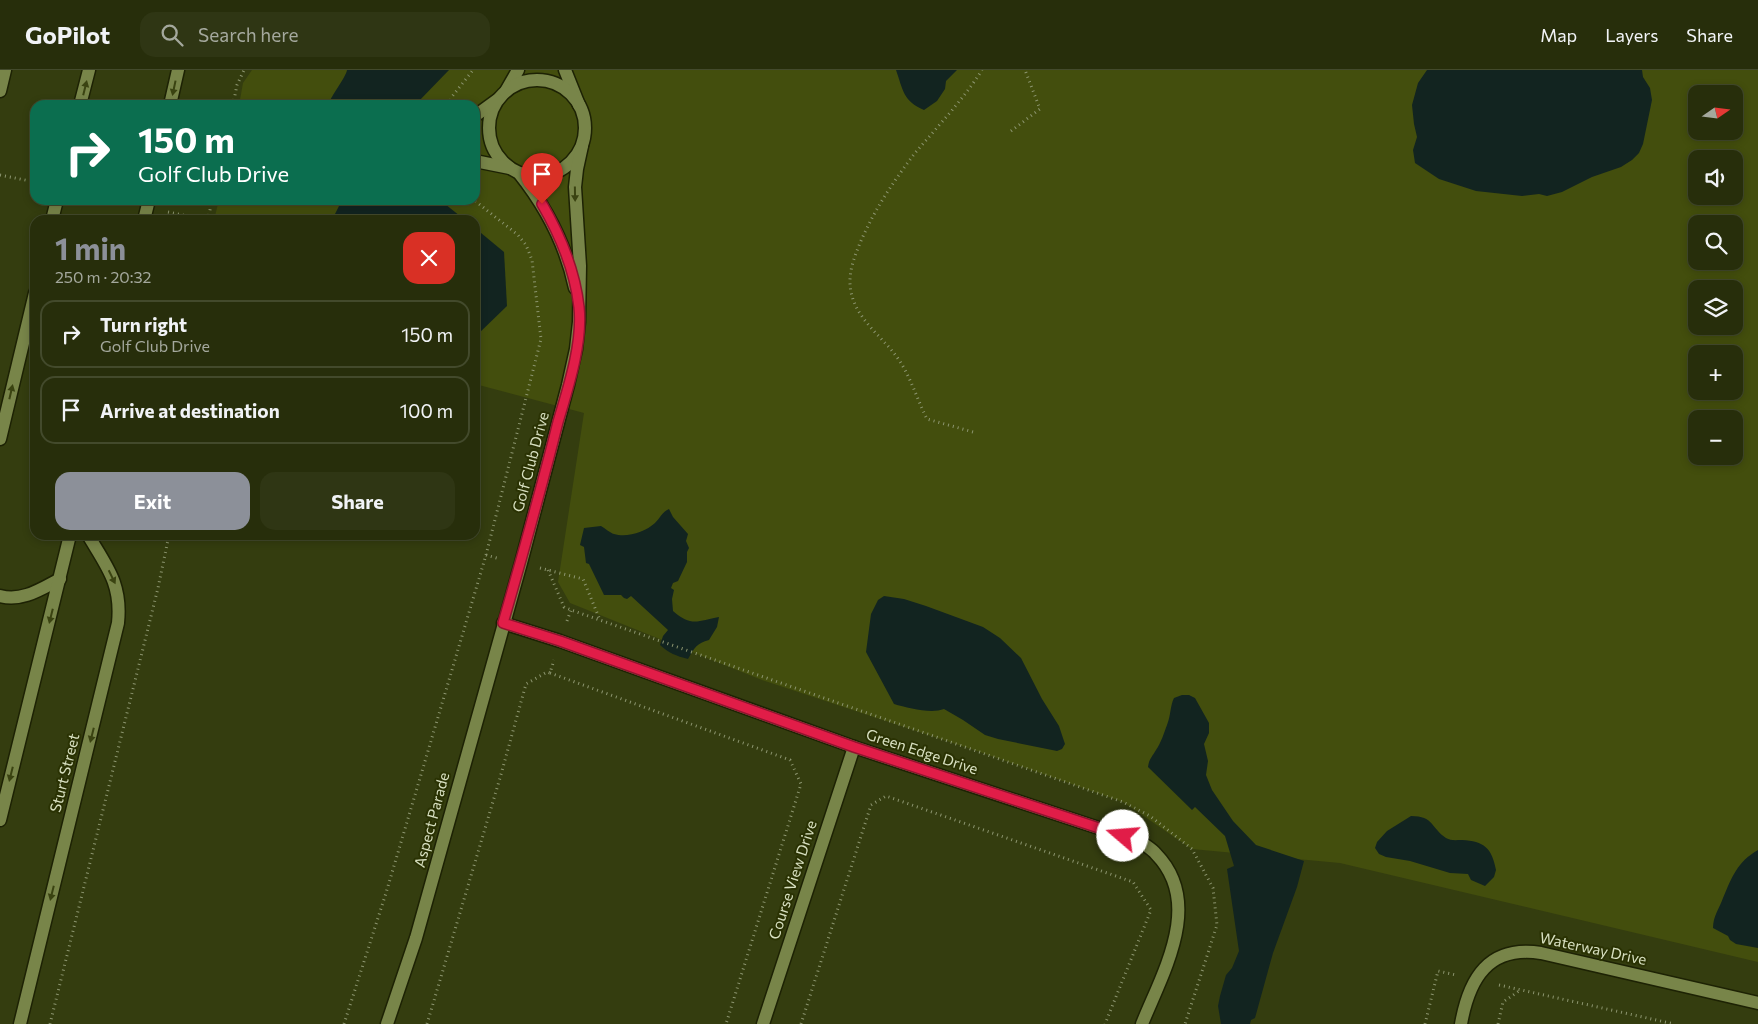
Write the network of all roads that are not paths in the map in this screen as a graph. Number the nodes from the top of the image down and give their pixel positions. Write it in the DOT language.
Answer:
graph roads {
  1 [pos="5,70"];
  2 [pos="89,70"];
  3 [pos="178,70"];
  4 [pos="518,70"];
  5 [pos="566,70"];
  6 [pos="0,90"];
  7 [pos="503,94"];
  8 [pos="81,100"];
  9 [pos="171,100"];
  10 [pos="579,105"];
  11 [pos="480,112"];
  12 [pos="582,146"];
  13 [pos="480,162"];
  14 [pos="514,171"];
  15 [pos="579,308"];
  16 [pos="30,314"];
  17 [pos="0,439"];
  18 [pos="69,540"];
  19 [pos="91,540"];
  20 [pos="60,579"];
  21 [pos="0,596"];
  22 [pos="503,623"];
  23 [pos="854,747"];
  24 [pos="0,820"];
  25 [pos="1758,1003"];
  26 [pos="20,1024"];
  27 [pos="387,1024"];
  28 [pos="763,1024"];
  29 [pos="1142,1024"];
  30 [pos="1461,1024"];
  1 -- 6 [label="street"];
  8 -- 2 [label="street, one-way"];
  3 -- 9 [label="street, one-way"];
  4 -- 7 [label="street"];
  5 -- 10 [label="street"];
  7 -- 10 [label="street"];
  7 -- 11 [label="street"];
  7 -- 14 [label="street"];
  10 -- 12 [label="street"];
  12 -- 14 [label="street"];
  12 -- 15 [label="street, Golf Club Drive, one-way"];
  13 -- 14 [label="street"];
  14 -- 15 [label="street, Golf Club Drive"];
  15 -- 22 [label="street, Golf Club Drive"];
  17 -- 16 [label="street, one-way"];
  18 -- 20 [label="street"];
  19 -- 26 [label="street, Sturt Street, one-way"];
  20 -- 21 [label="street"];
  20 -- 24 [label="street, one-way"];
  22 -- 23 [label="street, Green Edge Drive"];
  22 -- 27 [label="street, Aspect Parade"];
  23 -- 28 [label="street, Course View Drive"];
  23 -- 29 [label="street, Green Edge Drive"];
  25 -- 30 [label="street, Waterway Drive"];
}
